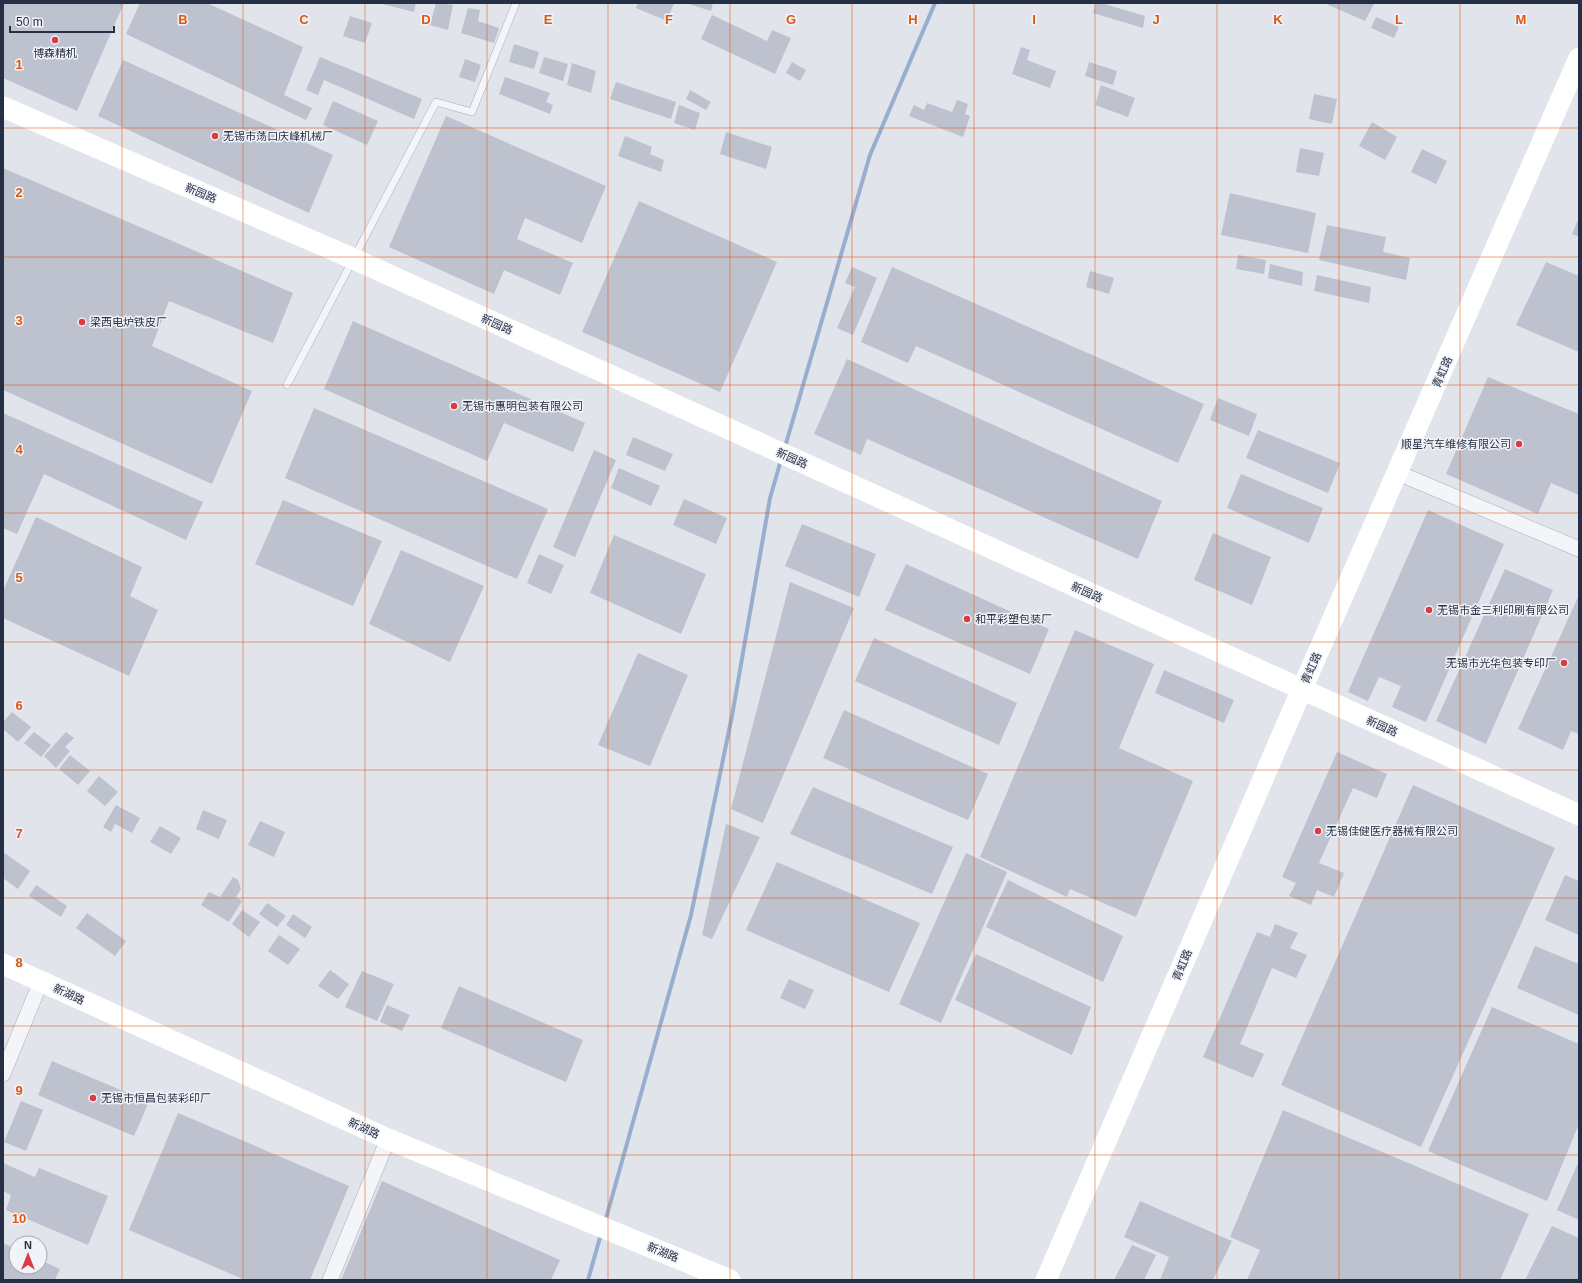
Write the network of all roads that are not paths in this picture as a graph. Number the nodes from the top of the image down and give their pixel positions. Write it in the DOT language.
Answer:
graph roads {
  1 [pos="516,3"];
  2 [pos="1579,58"];
  3 [pos="3,107"];
  4 [pos="354,259"];
  5 [pos="287,385"];
  6 [pos="1398,472"];
  7 [pos="1579,549"];
  8 [pos="1302,689"];
  9 [pos="1579,815"];
  10 [pos="3,964"];
  11 [pos="41,981"];
  12 [pos="3,1074"];
  13 [pos="388,1139"];
  14 [pos="330,1280"];
  15 [pos="730,1280"];
  16 [pos="1046,1280"];
  1 -- 4 [label="lane"];
  2 -- 6 [label="street, 青虹路"];
  3 -- 4 [label="street, 新园路"];
  4 -- 5 [label="lane"];
  4 -- 8 [label="street, 新园路"];
  6 -- 7 [label="street"];
  6 -- 8 [label="street, 青虹路"];
  8 -- 9 [label="street, 新园路"];
  8 -- 16 [label="street, 青虹路"];
  10 -- 11 [label="street, 新湖路"];
  11 -- 12 [label="street"];
  11 -- 13 [label="street, 新湖路"];
  13 -- 14 [label="street"];
  13 -- 15 [label="street, 新湖路"];
}
